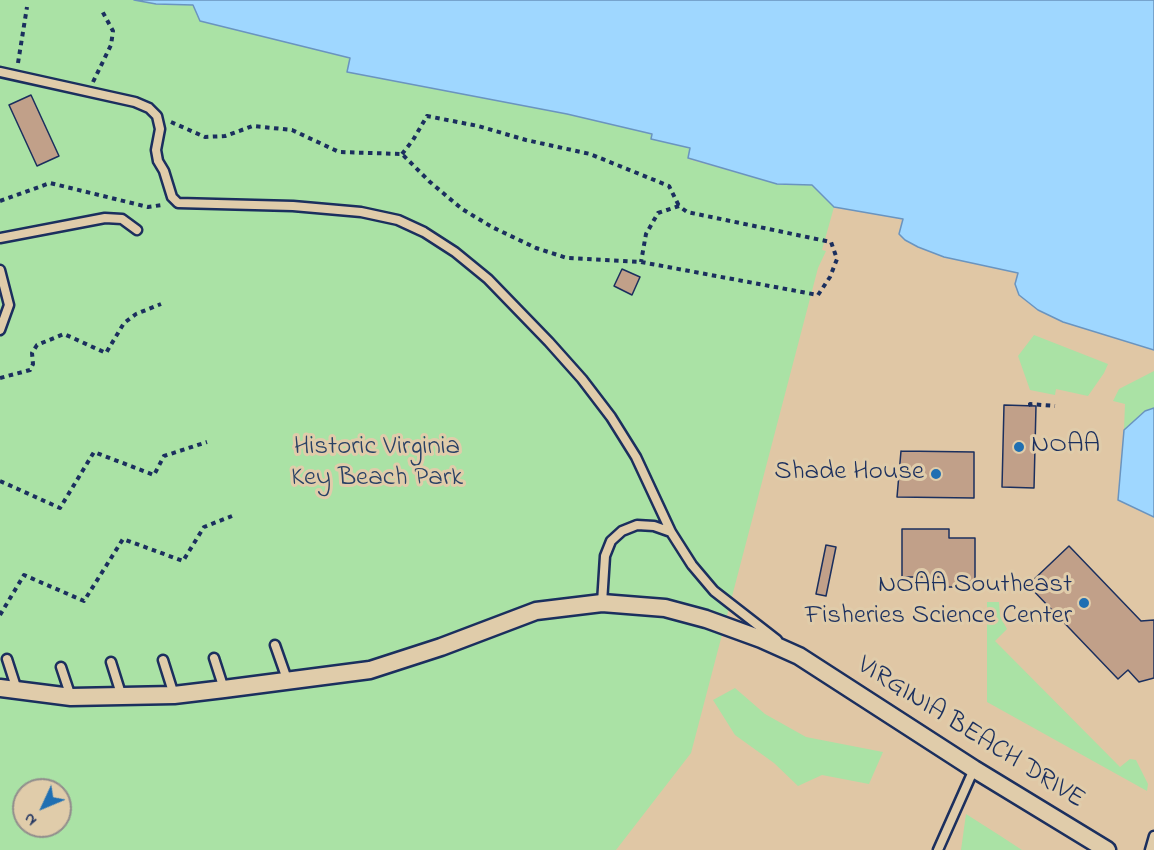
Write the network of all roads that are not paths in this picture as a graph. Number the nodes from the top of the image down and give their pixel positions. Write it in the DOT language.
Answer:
graph roads {
  1 [pos="0,72"];
  2 [pos="137,230"];
  3 [pos="0,238"];
  4 [pos="0,270"];
  5 [pos="0,330"];
  6 [pos="671,532"];
  7 [pos="602,603"];
  8 [pos="275,645"];
  9 [pos="799,656"];
  10 [pos="214,658"];
  11 [pos="7,659"];
  12 [pos="163,660"];
  13 [pos="111,662"];
  14 [pos="61,667"];
  15 [pos="288,682"];
  16 [pos="0,688"];
  17 [pos="224,689"];
  18 [pos="17,691"];
  19 [pos="174,695"];
  20 [pos="71,697"];
  21 [pos="122,697"];
  22 [pos="974,769"];
  23 [pos="1154,836"];
  24 [pos="938,850"];
  25 [pos="1107,850"];
  26 [pos="1150,850"];
  1 -- 6 [label="lane"];
  2 -- 3 [label="lane"];
  4 -- 5 [label="lane"];
  6 -- 7 [label="lane"];
  6 -- 9 [label="lane"];
  7 -- 9 [label="street, VIRGINIA BEACH DRIVE"];
  7 -- 15 [label="street, VIRGINIA BEACH DRIVE"];
  8 -- 15 [label="lane"];
  9 -- 22 [label="street, VIRGINIA BEACH DRIVE"];
  10 -- 17 [label="lane"];
  11 -- 18 [label="lane"];
  12 -- 19 [label="lane"];
  13 -- 21 [label="lane"];
  14 -- 20 [label="lane"];
  15 -- 17 [label="street, VIRGINIA BEACH DRIVE"];
  16 -- 18 [label="street, VIRGINIA BEACH DRIVE"];
  17 -- 19 [label="street, VIRGINIA BEACH DRIVE"];
  18 -- 20 [label="street, VIRGINIA BEACH DRIVE"];
  19 -- 21 [label="street, VIRGINIA BEACH DRIVE"];
  20 -- 21 [label="street, VIRGINIA BEACH DRIVE"];
  22 -- 24 [label="lane"];
  22 -- 25 [label="street, VIRGINIA BEACH DRIVE"];
  23 -- 26 [label="lane"];
}
